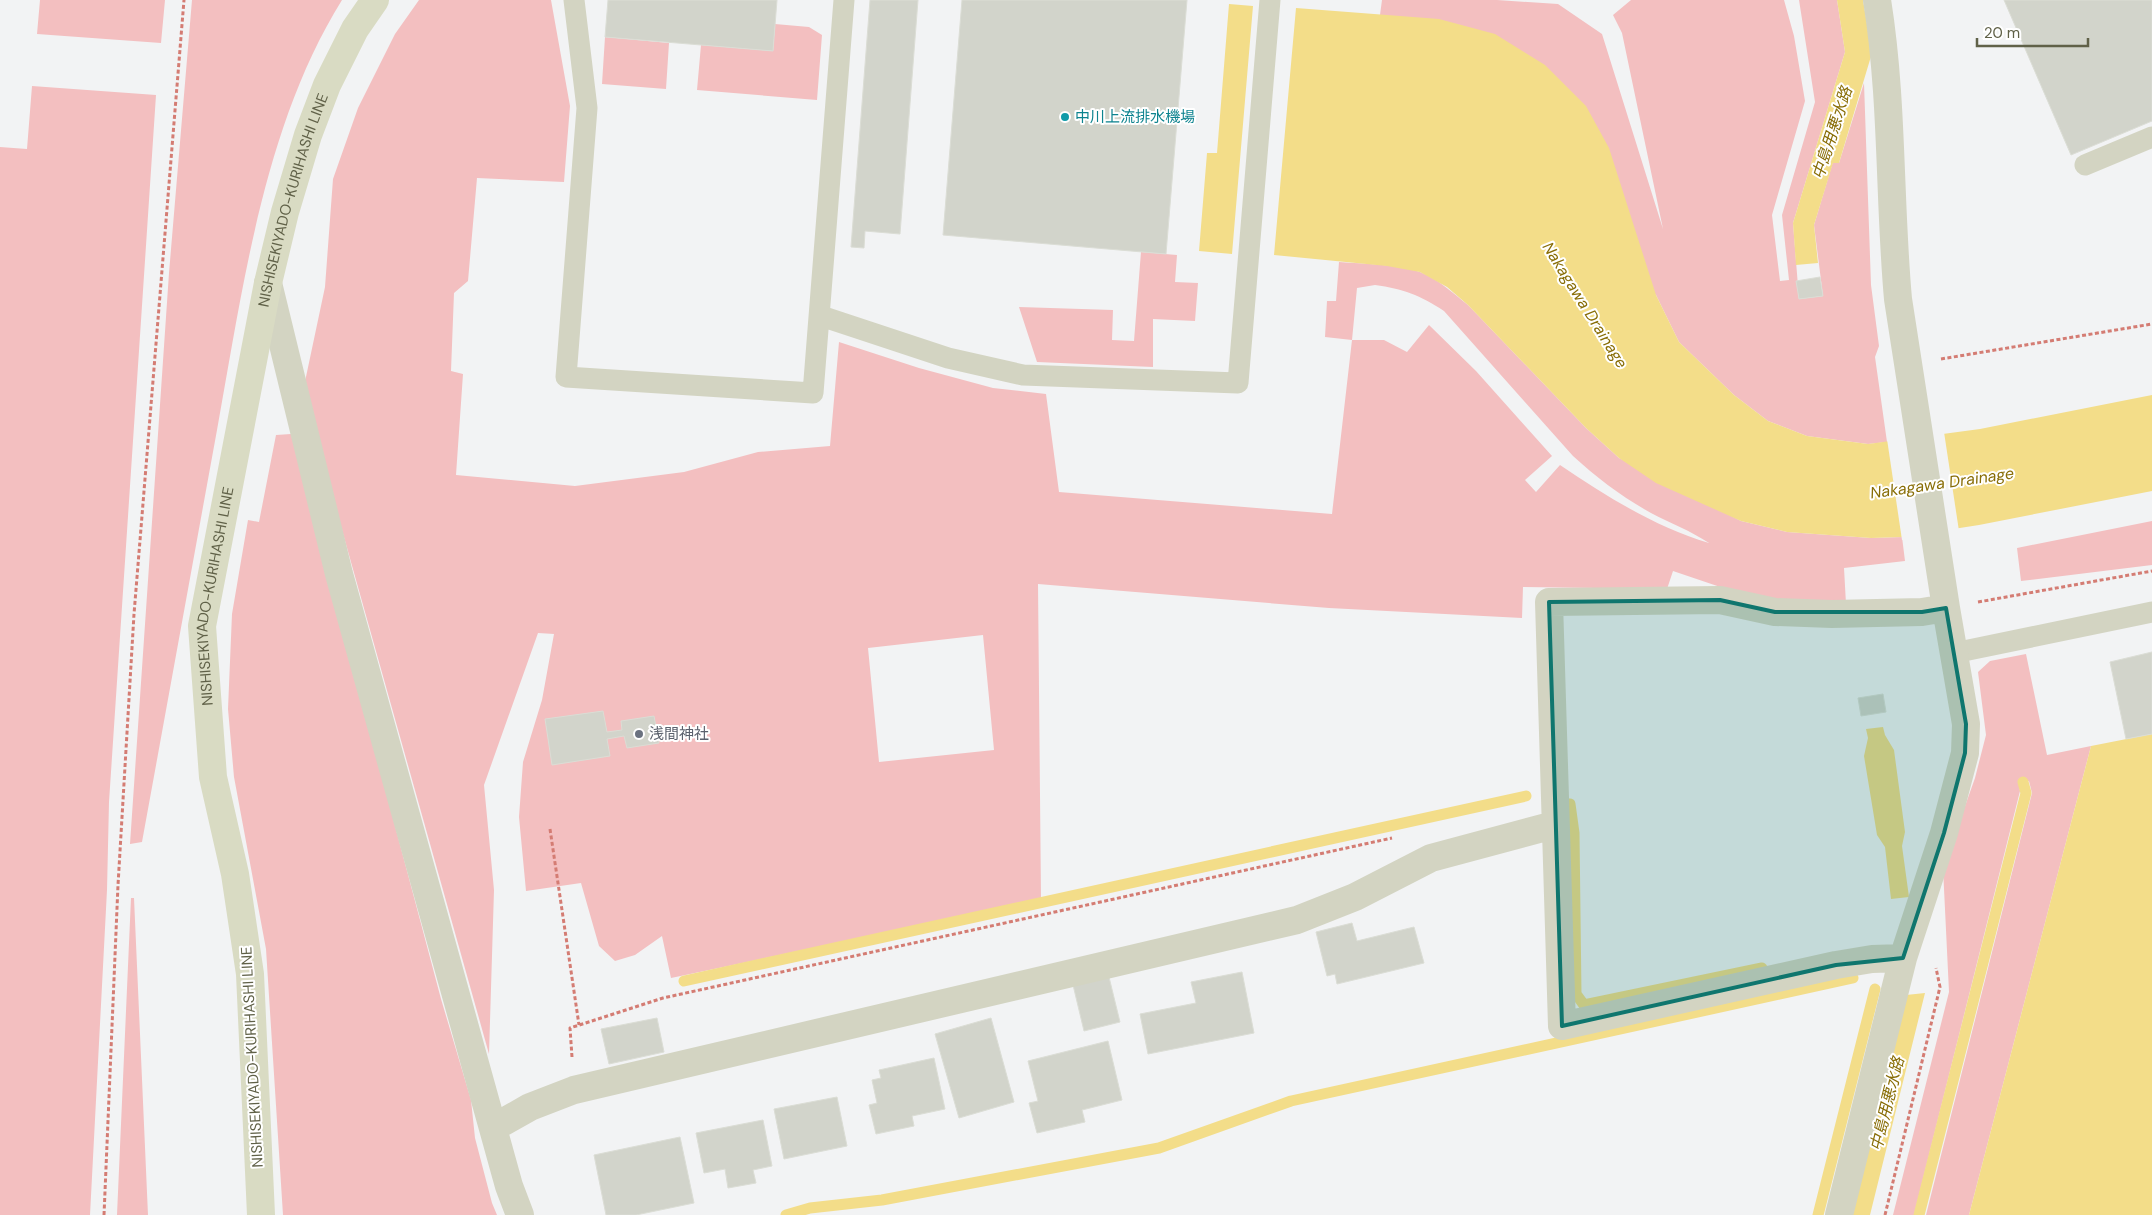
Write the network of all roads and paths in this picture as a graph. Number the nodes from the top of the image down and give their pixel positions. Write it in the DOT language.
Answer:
graph roads {
  1 [pos="184,0"];
  2 [pos="374,0"];
  3 [pos="574,0"];
  4 [pos="844,0"];
  5 [pos="1270,0"];
  6 [pos="1877,0"];
  7 [pos="2152,136"];
  8 [pos="2085,165"];
  9 [pos="268,283"];
  10 [pos="821,316"];
  11 [pos="2152,324"];
  12 [pos="1908,365"];
  13 [pos="2152,571"];
  14 [pos="1946,608"];
  15 [pos="2152,612"];
  16 [pos="1954,653"];
  17 [pos="1554,826"];
  18 [pos="550,828"];
  19 [pos="1398,837"];
  20 [pos="1903,958"];
  21 [pos="579,1025"];
  22 [pos="574,1090"];
  23 [pos="493,1128"];
  24 [pos="104,1215"];
  25 [pos="261,1215"];
  26 [pos="520,1215"];
  27 [pos="1839,1215"];
  28 [pos="1885,1215"];
  1 -- 24 [label="path"];
  2 -- 9 [label="main road, NISHISEKIYADO-KURIHASHI LINE"];
  3 -- 10 [label="lane"];
  4 -- 10 [label="lane"];
  5 -- 10 [label="lane"];
  6 -- 12 [label="street"];
  7 -- 8 [label="lane"];
  9 -- 23 [label="street"];
  9 -- 25 [label="main road, NISHISEKIYADO-KURIHASHI LINE"];
  11 -- 12 [label="path"];
  12 -- 14 [label="street"];
  13 -- 14 [label="path"];
  14 -- 16 [label="street"];
  14 -- 17 [label="street"];
  15 -- 16 [label="lane"];
  16 -- 20 [label="street"];
  17 -- 20 [label="street"];
  17 -- 22 [label="street"];
  18 -- 21 [label="path"];
  19 -- 21 [label="path"];
  20 -- 27 [label="street"];
  20 -- 28 [label="path"];
  21 -- 22 [label="path"];
  22 -- 23 [label="street"];
  23 -- 26 [label="street"];
}
